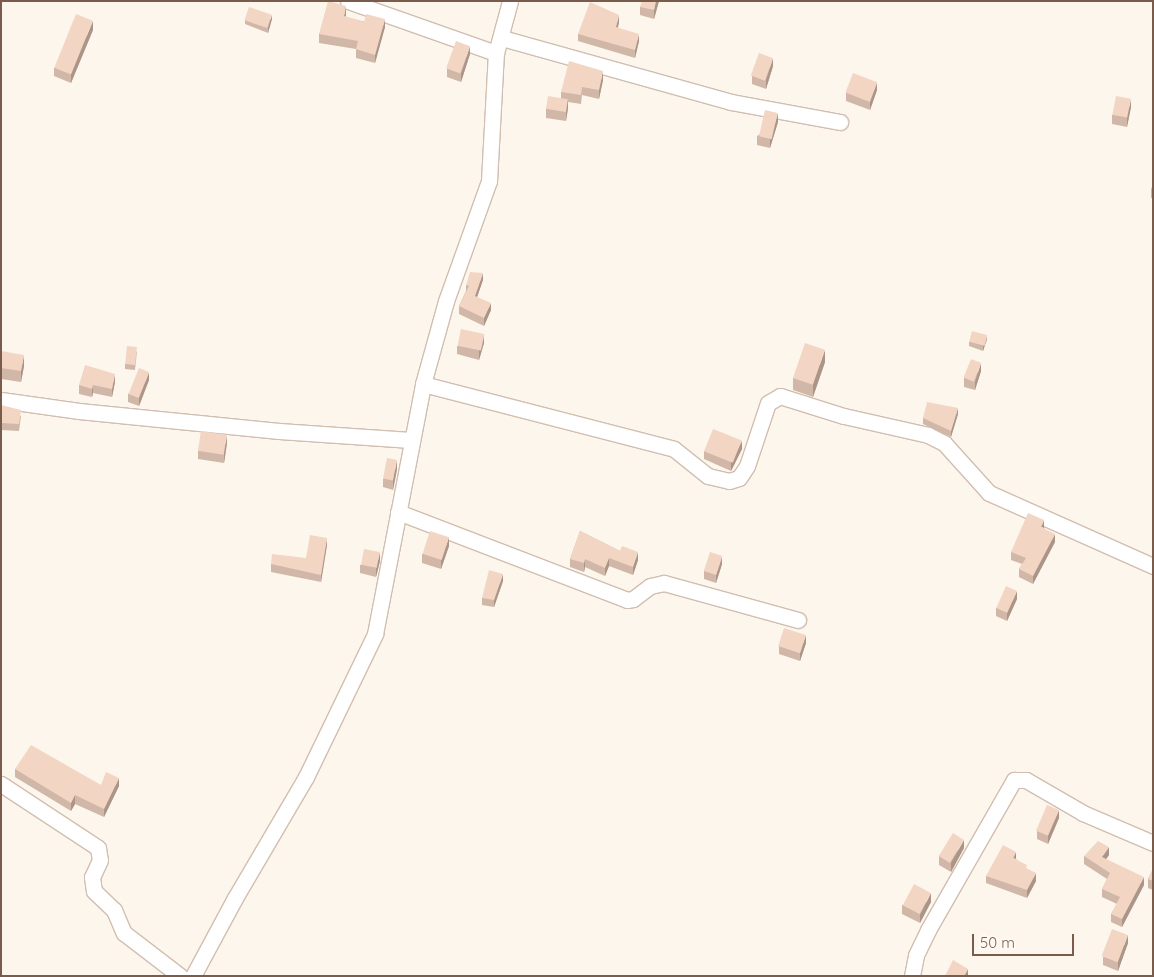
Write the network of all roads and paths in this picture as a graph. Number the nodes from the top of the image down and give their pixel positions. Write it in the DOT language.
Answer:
graph roads {
  1 [pos="348,1"];
  2 [pos="510,1"];
  3 [pos="502,38"];
  4 [pos="496,53"];
  5 [pos="840,122"];
  6 [pos="423,384"];
  7 [pos="1,400"];
  8 [pos="412,440"];
  9 [pos="398,512"];
  10 [pos="1153,566"];
  11 [pos="798,620"];
  12 [pos="1,784"];
  13 [pos="1153,843"];
  14 [pos="180,976"];
  15 [pos="194,976"];
  16 [pos="912,976"];
  1 -- 4 [label="street"];
  2 -- 3 [label="street"];
  3 -- 4 [label="street"];
  3 -- 5 [label="street"];
  4 -- 6 [label="street"];
  6 -- 8 [label="street"];
  6 -- 10 [label="street"];
  7 -- 8 [label="street"];
  8 -- 9 [label="street"];
  9 -- 11 [label="street"];
  9 -- 15 [label="street"];
  12 -- 14 [label="street"];
  13 -- 16 [label="street"];
}
